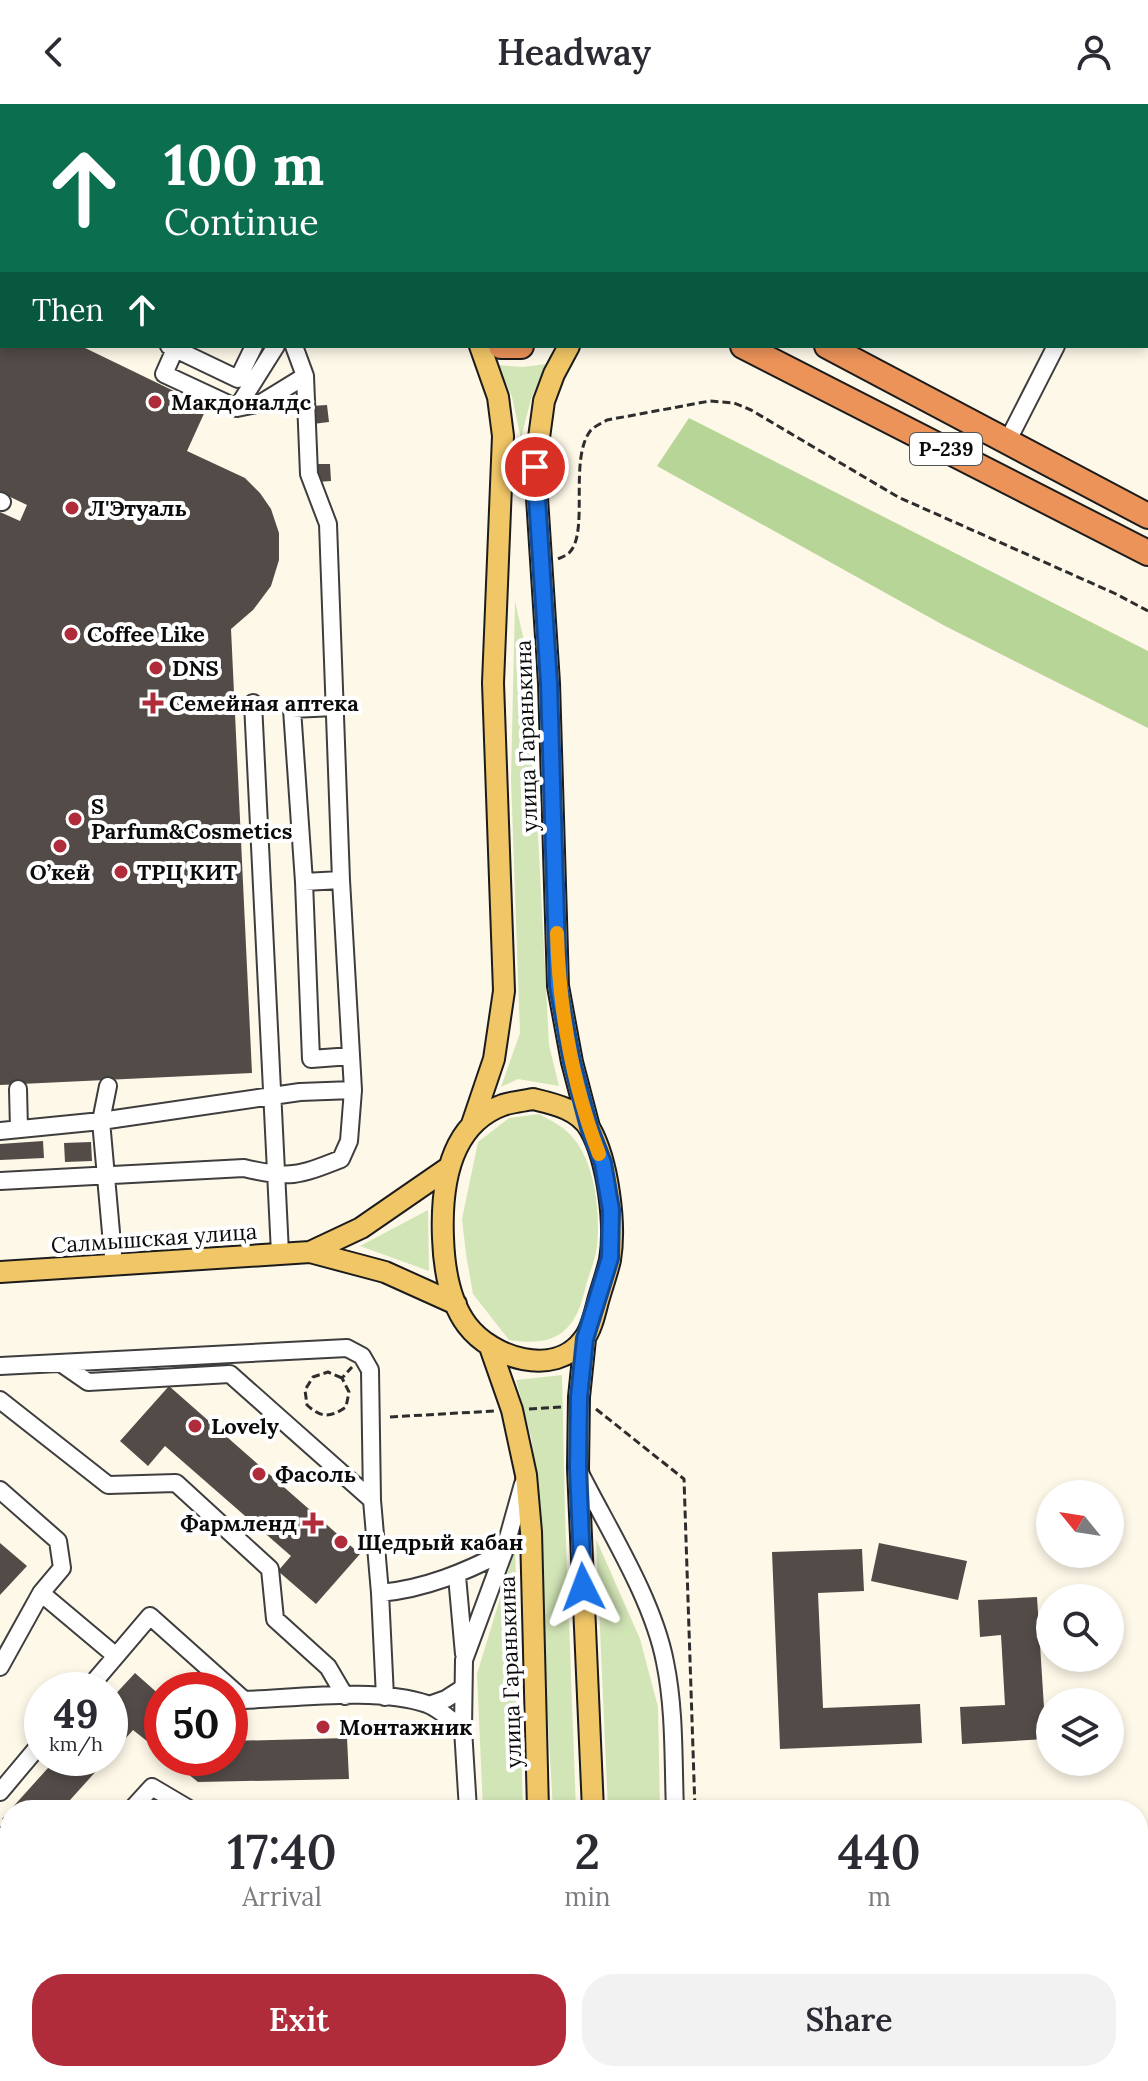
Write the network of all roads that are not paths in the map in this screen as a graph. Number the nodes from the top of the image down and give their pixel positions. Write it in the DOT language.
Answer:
graph roads {
  1 [pos="172,348"];
  2 [pos="253,348"];
  3 [pos="275,348"];
  4 [pos="295,348"];
  5 [pos="481,348"];
  6 [pos="568,348"];
  7 [pos="747,348"];
  8 [pos="831,348"];
  9 [pos="1055,348"];
  10 [pos="305,376"];
  11 [pos="232,406"];
  12 [pos="1007,442"];
  13 [pos="1148,516"];
  14 [pos="1148,553"];
  15 [pos="253,703"];
  16 [pos="335,707"];
  17 [pos="341,880"];
  18 [pos="304,882"];
  19 [pos="351,1056"];
  20 [pos="108,1086"];
  21 [pos="18,1089"];
  22 [pos="353,1090"];
  23 [pos="271,1098"];
  24 [pos="101,1121"];
  25 [pos="472,1124"];
  26 [pos="589,1127"];
  27 [pos="19,1129"];
  28 [pos="0,1131"];
  29 [pos="448,1168"];
  30 [pos="106,1176"];
  31 [pos="277,1176"];
  32 [pos="0,1181"];
  33 [pos="310,1252"];
  34 [pos="280,1253"];
  35 [pos="114,1266"];
  36 [pos="0,1272"];
  37 [pos="456,1304"];
  38 [pos="585,1339"];
  39 [pos="490,1347"];
  40 [pos="62,1364"];
  41 [pos="0,1366"];
  42 [pos="0,1400"];
  43 [pos="578,1468"];
  44 [pos="526,1475"];
  45 [pos="0,1490"];
  46 [pos="372,1500"];
  47 [pos="504,1552"];
  48 [pos="457,1576"];
  49 [pos="41,1593"];
  50 [pos="380,1593"];
  51 [pos="5,1641"];
  52 [pos="116,1656"];
  53 [pos="464,1660"];
  54 [pos="0,1667"];
  55 [pos="102,1672"];
  56 [pos="463,1688"];
  57 [pos="345,1696"];
  58 [pos="385,1697"];
  59 [pos="429,1705"];
  60 [pos="463,1729"];
  61 [pos="24,1763"];
  62 [pos="0,1792"];
  63 [pos="140,1800"];
  64 [pos="174,1800"];
  65 [pos="467,1800"];
  66 [pos="538,1800"];
  67 [pos="593,1800"];
  68 [pos="675,1800"];
  1 -- 2 [label="street"];
  1 -- 11 [label="street"];
  3 -- 11 [label="street"];
  4 -- 10 [label="street"];
  5 -- 25 [label="main road, улица Гаранькина"];
  6 -- 26 [label="main road, улица Гаранькина"];
  7 -- 14 [label="highway, Р-239"];
  8 -- 12 [label="highway, Р-239"];
  9 -- 12 [label="street"];
  10 -- 11 [label="street"];
  10 -- 16 [label="street"];
  12 -- 13 [label="highway, Р-239"];
  15 -- 23 [label="street"];
  16 -- 17 [label="street"];
  16 -- 18 [label="street"];
  17 -- 18 [label="street"];
  17 -- 19 [label="street"];
  18 -- 19 [label="street"];
  19 -- 22 [label="street"];
  20 -- 24 [label="street"];
  21 -- 27 [label="street"];
  22 -- 23 [label="street"];
  22 -- 31 [label="street"];
  23 -- 24 [label="street"];
  23 -- 31 [label="street"];
  24 -- 27 [label="street"];
  24 -- 30 [label="street"];
  25 -- 26 [label="main road"];
  25 -- 29 [label="main road"];
  26 -- 38 [label="main road"];
  27 -- 28 [label="street"];
  29 -- 33 [label="main road, Салмышская улица"];
  29 -- 37 [label="main road"];
  30 -- 31 [label="street"];
  30 -- 32 [label="street"];
  30 -- 35 [label="street"];
  31 -- 34 [label="street"];
  33 -- 34 [label="main road, Салмышская улица"];
  33 -- 37 [label="main road, Салмышская улица"];
  34 -- 35 [label="main road, Салмышская улица"];
  35 -- 36 [label="main road, Салмышская улица"];
  37 -- 39 [label="main road"];
  38 -- 39 [label="main road"];
  38 -- 43 [label="main road"];
  39 -- 44 [label="main road, улица Гаранькина"];
  40 -- 41 [label="street"];
  40 -- 46 [label="street"];
  40 -- 46 [label="street"];
  42 -- 57 [label="street"];
  43 -- 67 [label="main road"];
  43 -- 68 [label="street"];
  44 -- 47 [label="street"];
  44 -- 66 [label="main road, улица Гаранькина"];
  45 -- 49 [label="street"];
  46 -- 50 [label="street"];
  47 -- 48 [label="street"];
  47 -- 53 [label="street"];
  48 -- 50 [label="street"];
  48 -- 53 [label="street"];
  49 -- 51 [label="street"];
  49 -- 52 [label="street"];
  50 -- 58 [label="street"];
  51 -- 54 [label="street"];
  52 -- 55 [label="street"];
  52 -- 57 [label="street"];
  53 -- 56 [label="street"];
  56 -- 59 [label="street"];
  56 -- 60 [label="street"];
  57 -- 58 [label="street"];
  58 -- 59 [label="street"];
  59 -- 60 [label="street"];
  60 -- 65 [label="street"];
  61 -- 62 [label="street"];
  63 -- 64 [label="street"];
}
